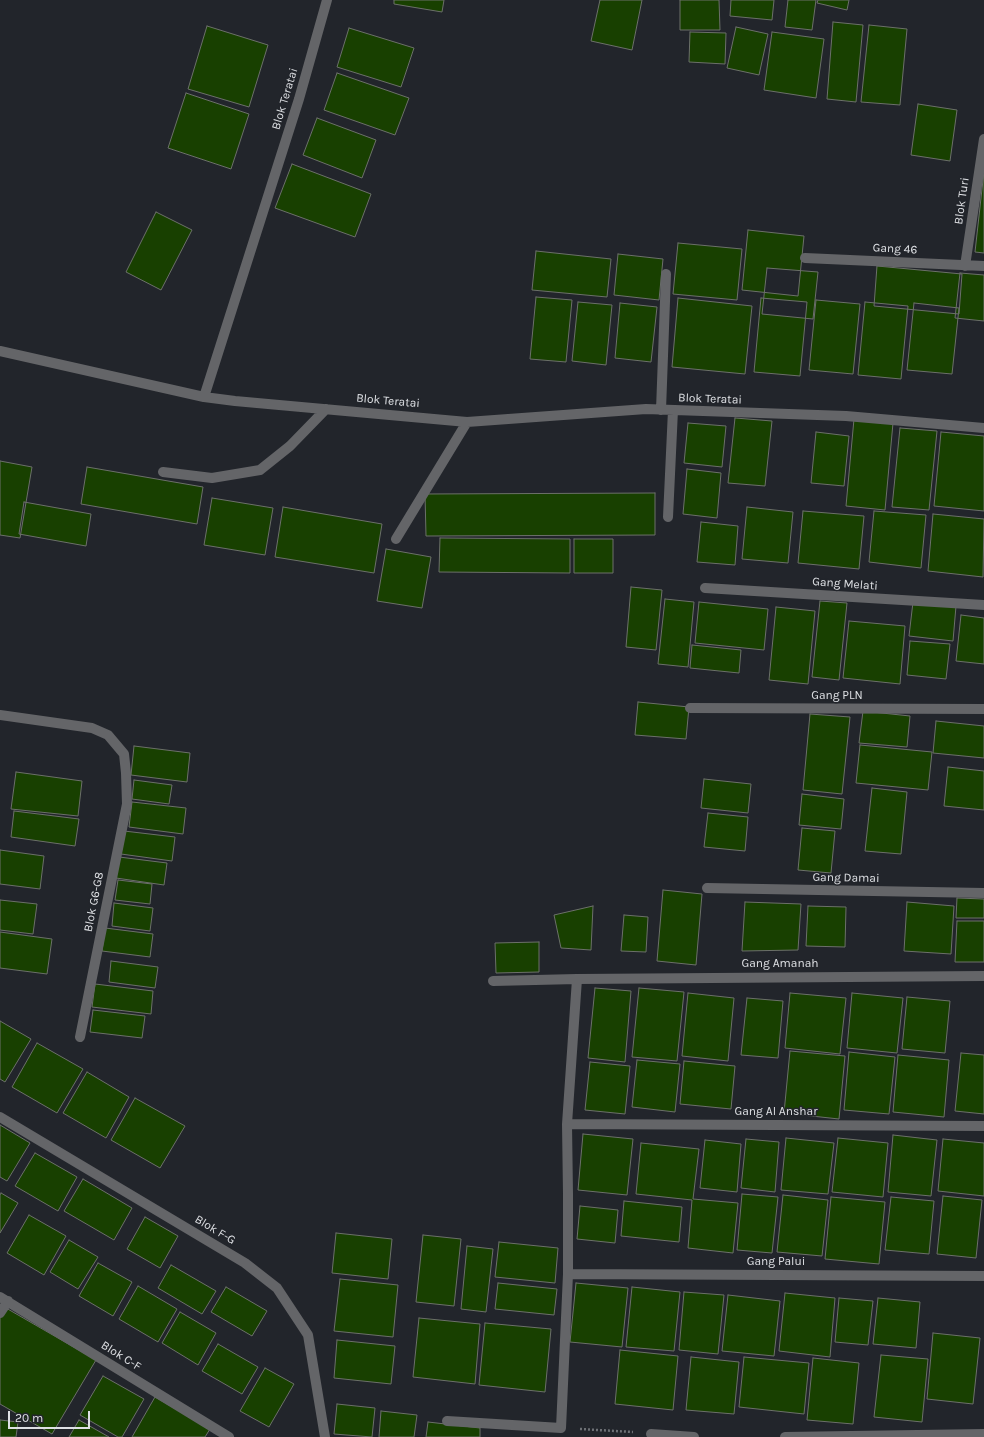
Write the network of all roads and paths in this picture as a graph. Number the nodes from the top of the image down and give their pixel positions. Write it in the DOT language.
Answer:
graph roads {
  1 [pos="327,0"];
  2 [pos="984,139"];
  3 [pos="805,258"];
  4 [pos="965,266"];
  5 [pos="984,266"];
  6 [pos="666,274"];
  7 [pos="0,351"];
  8 [pos="204,396"];
  9 [pos="326,409"];
  10 [pos="661,410"];
  11 [pos="673,410"];
  12 [pos="467,422"];
  13 [pos="984,428"];
  14 [pos="163,472"];
  15 [pos="668,517"];
  16 [pos="396,539"];
  17 [pos="705,588"];
  18 [pos="984,605"];
  19 [pos="690,708"];
  20 [pos="984,709"];
  21 [pos="0,715"];
  22 [pos="707,888"];
  23 [pos="984,893"];
  24 [pos="984,976"];
  25 [pos="576,979"];
  26 [pos="493,981"];
  27 [pos="80,1037"];
  28 [pos="0,1117"];
  29 [pos="567,1124"];
  30 [pos="984,1126"];
  31 [pos="568,1274"];
  32 [pos="984,1276"];
  33 [pos="4,1299"];
  34 [pos="0,1313"];
  35 [pos="447,1421"];
  36 [pos="561,1428"];
  37 [pos="651,1434"];
  38 [pos="984,1434"];
  39 [pos="229,1437"];
  40 [pos="325,1437"];
  41 [pos="694,1437"];
  42 [pos="785,1437"];
  1 -- 8 [label="street, Blok Teratai"];
  2 -- 4 [label="street, Blok Turi"];
  3 -- 4 [label="street, Gang 46"];
  4 -- 5 [label="street, Gang 46"];
  6 -- 10 [label="street"];
  7 -- 8 [label="street"];
  8 -- 9 [label="street, Blok Teratai"];
  9 -- 12 [label="street, Blok Teratai"];
  9 -- 14 [label="street"];
  10 -- 11 [label="street, Blok Teratai"];
  10 -- 12 [label="street, Blok Teratai"];
  11 -- 13 [label="street, Blok Teratai"];
  11 -- 15 [label="street"];
  12 -- 16 [label="street"];
  17 -- 18 [label="street, Gang Melati"];
  19 -- 20 [label="street, Gang PLN"];
  21 -- 27 [label="street, Blok G6-G8"];
  22 -- 23 [label="street, Gang Damai"];
  24 -- 25 [label="street, Gang Amanah"];
  25 -- 26 [label="street, Gang Amanah"];
  25 -- 29 [label="street"];
  28 -- 40 [label="street, Blok F-G"];
  29 -- 30 [label="street, Gang Al Anshar"];
  29 -- 31 [label="street"];
  31 -- 32 [label="street, Gang Palui"];
  31 -- 36 [label="street"];
  33 -- 34 [label="street"];
  33 -- 39 [label="street, Blok C-F"];
  35 -- 36 [label="street"];
  36 -- 37 [label="path"];
  37 -- 41 [label="street"];
  38 -- 42 [label="street"];
}
